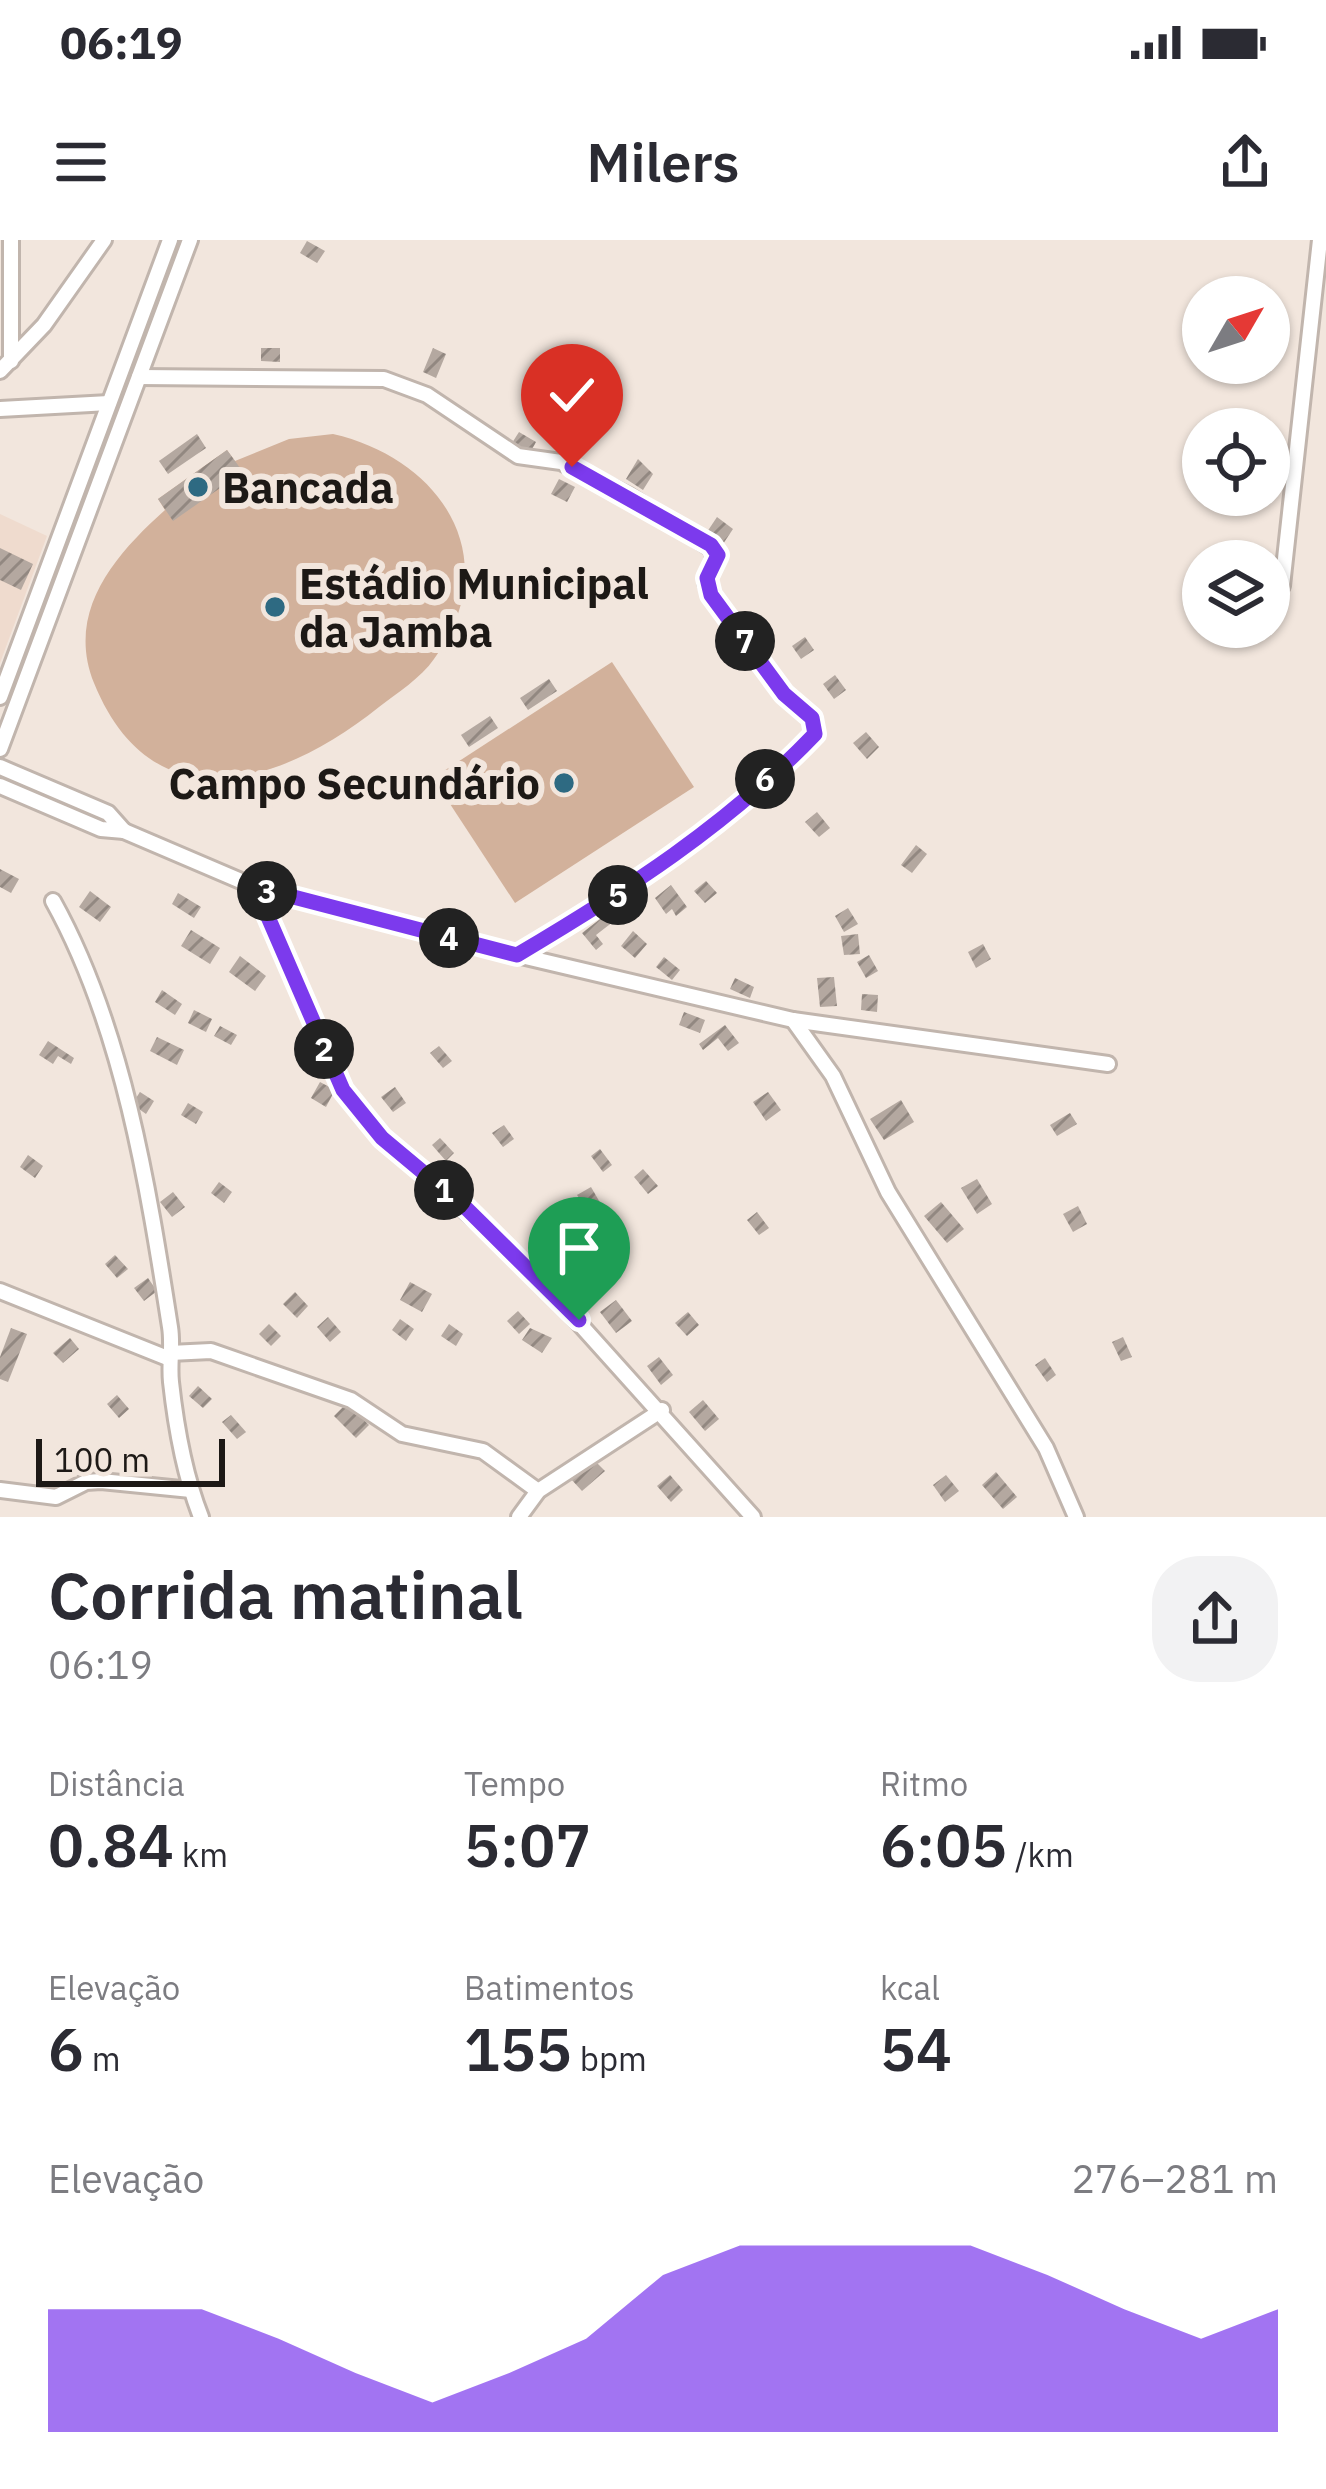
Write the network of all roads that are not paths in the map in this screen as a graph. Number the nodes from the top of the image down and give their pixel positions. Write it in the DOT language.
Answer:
graph roads {
  1 [pos="11,240"];
  2 [pos="104,240"];
  3 [pos="170,240"];
  4 [pos="190,240"];
  5 [pos="1320,240"];
  6 [pos="5,366"];
  7 [pos="139,377"];
  8 [pos="110,403"];
  9 [pos="0,409"];
  10 [pos="1287,540"];
  11 [pos="0,697"];
  12 [pos="0,749"];
  13 [pos="0,767"];
  14 [pos="0,786"];
  15 [pos="124,831"];
  16 [pos="255,887"];
  17 [pos="53,901"];
  18 [pos="517,955"];
  19 [pos="794,1020"];
  20 [pos="1108,1064"];
  21 [pos="0,1291"];
  22 [pos="170,1356"];
  23 [pos="662,1411"];
  24 [pos="0,1490"];
  25 [pos="191,1490"];
  26 [pos="538,1491"];
  27 [pos="201,1517"];
  28 [pos="519,1517"];
  29 [pos="753,1517"];
  30 [pos="1076,1517"];
  1 -- 6 [label="street"];
  2 -- 6 [label="street"];
  3 -- 8 [label="street"];
  4 -- 7 [label="street"];
  5 -- 10 [label="street"];
  7 -- 12 [label="street"];
  7 -- 18 [label="street"];
  8 -- 9 [label="street"];
  8 -- 11 [label="street"];
  13 -- 15 [label="street"];
  14 -- 15 [label="street"];
  15 -- 16 [label="street"];
  16 -- 18 [label="street"];
  16 -- 23 [label="street"];
  17 -- 22 [label="street"];
  18 -- 19 [label="street"];
  19 -- 20 [label="street"];
  19 -- 30 [label="street"];
  21 -- 22 [label="street"];
  22 -- 25 [label="street"];
  22 -- 26 [label="street"];
  23 -- 26 [label="street"];
  23 -- 29 [label="street"];
  24 -- 25 [label="street"];
  25 -- 27 [label="street"];
  26 -- 28 [label="street"];
}
